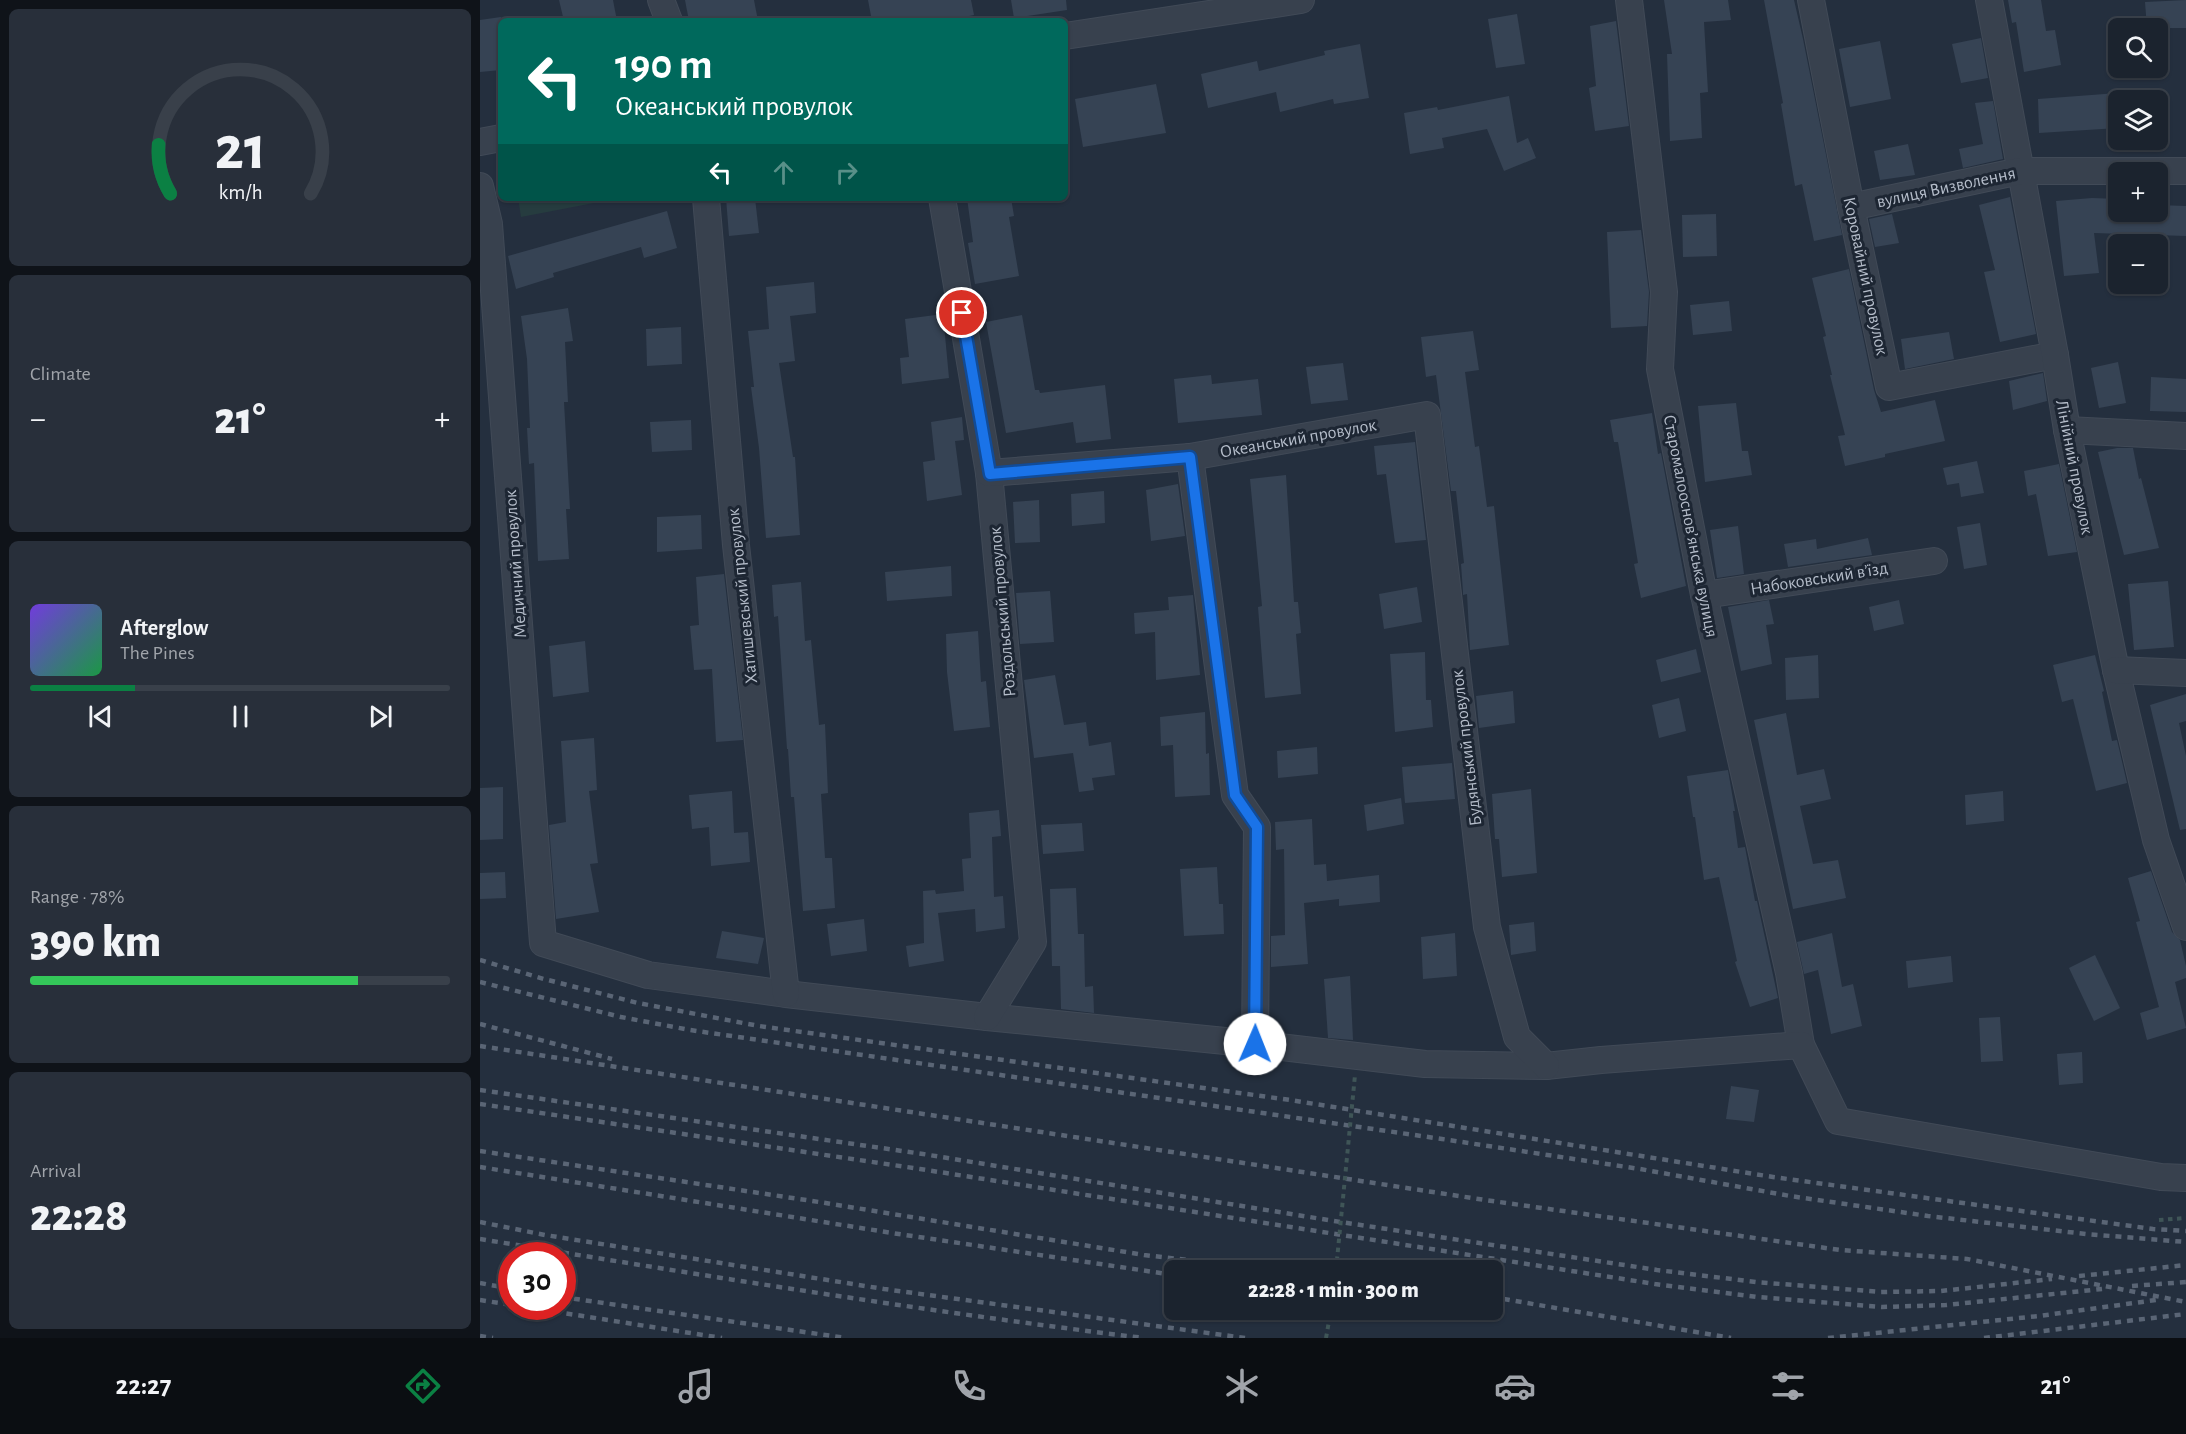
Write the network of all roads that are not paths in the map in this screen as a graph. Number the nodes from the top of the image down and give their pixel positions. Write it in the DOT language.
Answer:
graph roads {
  1 [pos="661,0"];
  2 [pos="1301,0"];
  3 [pos="1629,0"];
  4 [pos="1811,0"];
  5 [pos="1989,0"];
  6 [pos="668,18"];
  7 [pos="1068,36"];
  8 [pos="498,139"];
  9 [pos="480,142"];
  10 [pos="2020,171"];
  11 [pos="2186,171"];
  12 [pos="480,186"];
  13 [pos="706,201"];
  14 [pos="943,201"];
  15 [pos="1851,207"];
  16 [pos="2055,355"];
  17 [pos="1427,415"];
  18 [pos="2067,430"];
  19 [pos="2186,436"];
  20 [pos="1190,457"];
  21 [pos="990,474"];
  22 [pos="1934,561"];
  23 [pos="1704,595"];
  24 [pos="2116,670"];
  25 [pos="2186,673"];
  26 [pos="2186,927"];
  27 [pos="786,994"];
  28 [pos="987,1017"];
  29 [pos="1255,1044"];
  30 [pos="1802,1045"];
  31 [pos="1546,1066"];
  32 [pos="2186,1178"];
  1 -- 6 [label="street"];
  2 -- 7 [label="street"];
  3 -- 23 [label="street, Старомалооснов’янська вулиця"];
  4 -- 15 [label="street, Коровайний провулок"];
  5 -- 10 [label="street, Лінійний провулок"];
  8 -- 9 [label="street"];
  10 -- 11 [label="street, вулиця Визволення"];
  10 -- 15 [label="street, вулиця Визволення"];
  10 -- 16 [label="street, Лінійний провулок"];
  12 -- 27 [label="street, Медичний провулок"];
  13 -- 27 [label="street, Хатишевський провулок"];
  14 -- 21 [label="street, Роздольський провулок"];
  15 -- 16 [label="street, Коровайний провулок"];
  16 -- 18 [label="street, Лінійний провулок"];
  17 -- 20 [label="street, Океанський провулок"];
  17 -- 31 [label="street, Будянський провулок"];
  18 -- 19 [label="street"];
  18 -- 24 [label="street, Лінійний провулок"];
  20 -- 21 [label="street, Океанський провулок"];
  20 -- 29 [label="street"];
  21 -- 28 [label="street, Роздольський провулок"];
  22 -- 23 [label="street, Набоковський в’їзд"];
  23 -- 30 [label="street, Старомалооснов’янська вулиця"];
  24 -- 25 [label="street"];
  24 -- 26 [label="street, Лінійний провулок"];
  27 -- 28 [label="street"];
  28 -- 29 [label="street"];
  29 -- 31 [label="street"];
  30 -- 31 [label="street"];
  30 -- 32 [label="street, Старомалооснов’янська вулиця"];
}
